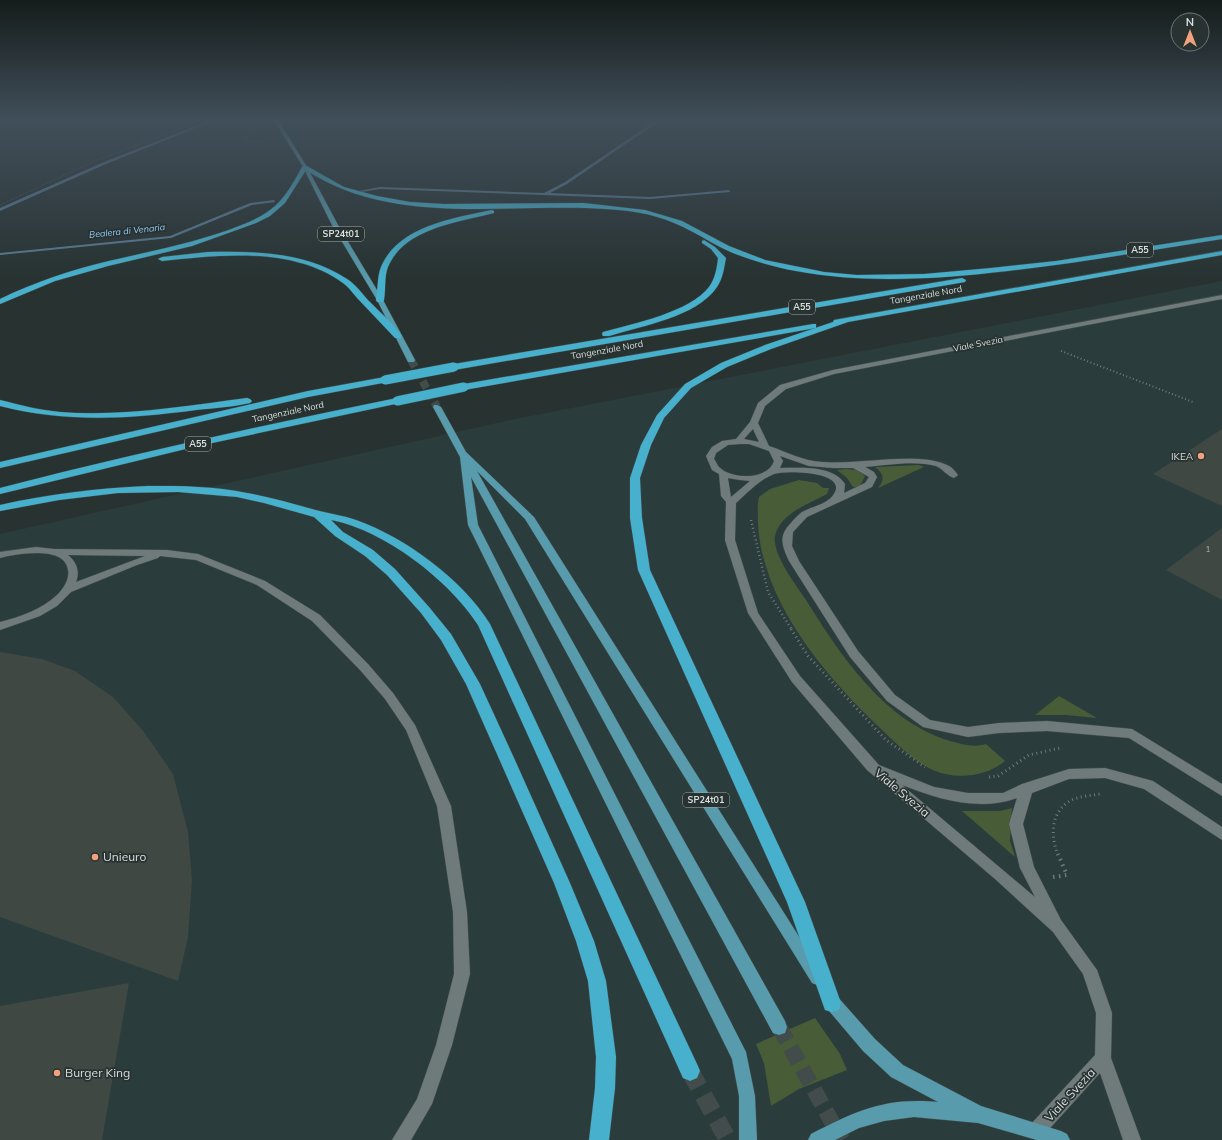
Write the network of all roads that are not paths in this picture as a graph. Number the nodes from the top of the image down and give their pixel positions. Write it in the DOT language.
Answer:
graph roads {
  1 [pos="301,173"];
  2 [pos="308,173"];
  3 [pos="315,173"];
  4 [pos="1222,237"];
  5 [pos="1222,253"];
  6 [pos="1058,263"];
  7 [pos="1222,296"];
  8 [pos="380,300"];
  9 [pos="0,302"];
  10 [pos="6,308"];
  11 [pos="845,321"];
  12 [pos="398,336"];
  13 [pos="545,351"];
  14 [pos="411,360"];
  15 [pos="308,394"];
  16 [pos="0,403"];
  17 [pos="437,407"];
  18 [pos="754,423"];
  19 [pos="737,442"];
  20 [pos="770,449"];
  21 [pos="464,454"];
  22 [pos="0,465"];
  23 [pos="855,465"];
  24 [pos="774,472"];
  25 [pos="723,473"];
  26 [pos="954,475"];
  27 [pos="759,478"];
  28 [pos="0,491"];
  29 [pos="834,501"];
  30 [pos="731,502"];
  31 [pos="0,508"];
  32 [pos="317,514"];
  33 [pos="55,552"];
  34 [pos="167,553"];
  35 [pos="0,556"];
  36 [pos="67,590"];
  37 [pos="0,626"];
  38 [pos="871,766"];
  39 [pos="1027,788"];
  40 [pos="1222,791"];
  41 [pos="1222,834"];
  42 [pos="1058,927"];
  43 [pos="832,1003"];
  44 [pos="779,1027"];
  45 [pos="1103,1058"];
  46 [pos="690,1071"];
  47 [pos="978,1114"];
  48 [pos="1036,1131"];
  49 [pos="401,1140"];
  50 [pos="599,1140"];
  51 [pos="748,1140"];
  52 [pos="817,1140"];
  53 [pos="1061,1140"];
  54 [pos="1132,1140"];
  1 -- 9 [label="highway"];
  2 -- 8 [label="main road, SP24t01"];
  3 -- 6 [label="highway"];
  4 -- 6 [label="highway, Tangenziale Nord / A55"];
  5 -- 11 [label="highway, Tangenziale Nord / A55"];
  6 -- 13 [label="highway, Tangenziale Nord / A55"];
  7 -- 18 [label="street, Viale Svezia"];
  8 -- 12 [label="main road, SP24t01"];
  8 -- 13 [label="highway"];
  10 -- 12 [label="highway"];
  11 -- 28 [label="highway, Tangenziale Nord / A55, bridge"];
  11 -- 43 [label="highway"];
  12 -- 14 [label="main road, SP24t01"];
  13 -- 15 [label="highway, Tangenziale Nord / A55, bridge"];
  15 -- 16 [label="highway"];
  15 -- 22 [label="highway, Tangenziale Nord / A55"];
  17 -- 21 [label="main road, SP24t01"];
  18 -- 19 [label="street, Viale Svezia"];
  18 -- 20 [label="street"];
  19 -- 20 [label="street"];
  19 -- 25 [label="street"];
  20 -- 23 [label="street"];
  20 -- 24 [label="street"];
  21 -- 43 [label="main road, SP24t01"];
  21 -- 44 [label="main road"];
  21 -- 51 [label="main road, SP24t01"];
  23 -- 26 [label="street"];
  23 -- 29 [label="street"];
  24 -- 27 [label="street"];
  24 -- 29 [label="street"];
  25 -- 27 [label="street"];
  25 -- 30 [label="street, Viale Svezia"];
  27 -- 30 [label="street"];
  29 -- 40 [label="street"];
  30 -- 38 [label="street, Viale Svezia"];
  31 -- 32 [label="highway"];
  32 -- 46 [label="highway"];
  32 -- 50 [label="highway"];
  33 -- 34 [label="street"];
  33 -- 35 [label="street"];
  33 -- 36 [label="street"];
  34 -- 36 [label="street"];
  34 -- 49 [label="street"];
  36 -- 37 [label="street"];
  38 -- 39 [label="street"];
  38 -- 42 [label="street, Viale Svezia"];
  39 -- 41 [label="street"];
  39 -- 42 [label="street"];
  42 -- 45 [label="street, Viale Svezia"];
  43 -- 47 [label="main road, SP24t01"];
  45 -- 48 [label="street, Viale Svezia"];
  45 -- 54 [label="street, Viale Svezia"];
  47 -- 48 [label="main road"];
  47 -- 52 [label="main road"];
  48 -- 53 [label="main road"];
}
